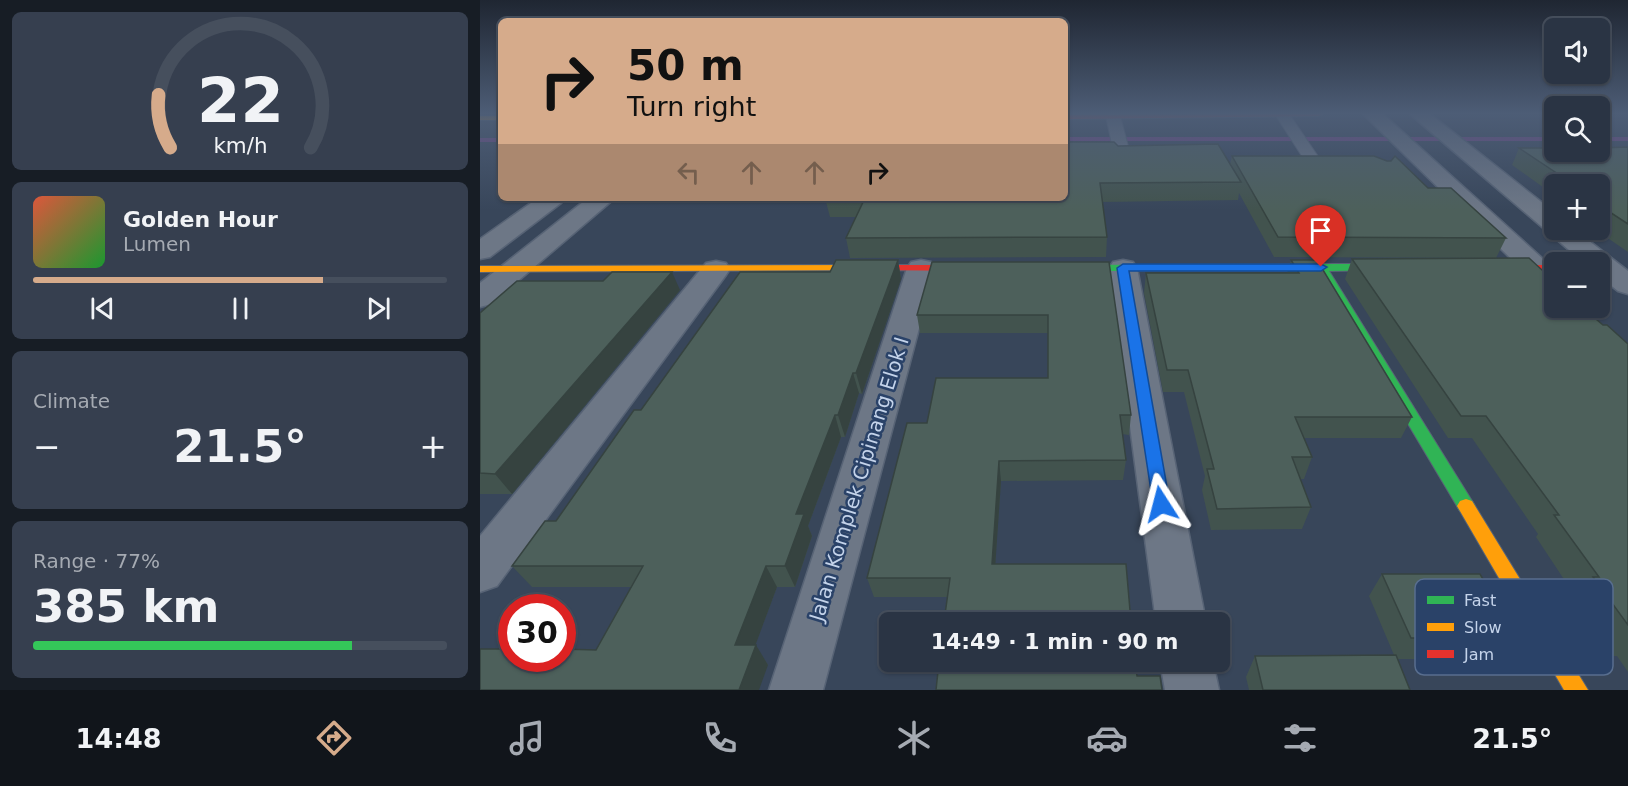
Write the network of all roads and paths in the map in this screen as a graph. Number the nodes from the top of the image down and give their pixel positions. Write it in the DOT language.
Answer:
graph roads {
  1 [pos="1120,146"];
  2 [pos="1303,146"];
  3 [pos="1407,146"];
  4 [pos="1459,146"];
  5 [pos="1123,158"];
  6 [pos="1270,161"];
  7 [pos="1313,161"];
  8 [pos="1335,161"];
  9 [pos="549,201"];
  10 [pos="599,201"];
  11 [pos="1544,216"];
  12 [pos="1573,240"];
  13 [pos="480,251"];
  14 [pos="1321,267"];
  15 [pos="1405,267"];
  16 [pos="716,268"];
  17 [pos="921,268"];
  18 [pos="993,268"];
  19 [pos="1052,268"];
  20 [pos="1123,268"];
  21 [pos="1476,268"];
  22 [pos="480,269"];
  23 [pos="515,269"];
  24 [pos="1544,270"];
  25 [pos="1616,273"];
  26 [pos="1544,274"];
  27 [pos="480,297"];
  28 [pos="480,571"];
  29 [pos="1510,579"];
  30 [pos="1179,612"];
  31 [pos="1189,672"];
  32 [pos="1568,675"];
  33 [pos="796,690"];
  34 [pos="1192,690"];
  35 [pos="1577,690"];
  1 -- 5 [label="lane"];
  2 -- 7 [label="lane"];
  3 -- 24 [label="street"];
  4 -- 11 [label="street"];
  6 -- 7 [label="lane"];
  7 -- 8 [label="lane"];
  9 -- 13 [label="street"];
  10 -- 23 [label="street"];
  12 -- 25 [label="street"];
  14 -- 15 [label="street"];
  14 -- 20 [label="street"];
  14 -- 29 [label="street"];
  16 -- 17 [label="street"];
  16 -- 23 [label="street"];
  16 -- 28 [label="street"];
  17 -- 18 [label="street"];
  17 -- 33 [label="street, Jalan Komplek Cipinang Elok I"];
  19 -- 20 [label="street"];
  20 -- 30 [label="street"];
  21 -- 26 [label="street"];
  22 -- 23 [label="street"];
  23 -- 27 [label="street"];
  31 -- 34 [label="street"];
  32 -- 35 [label="street"];
}
